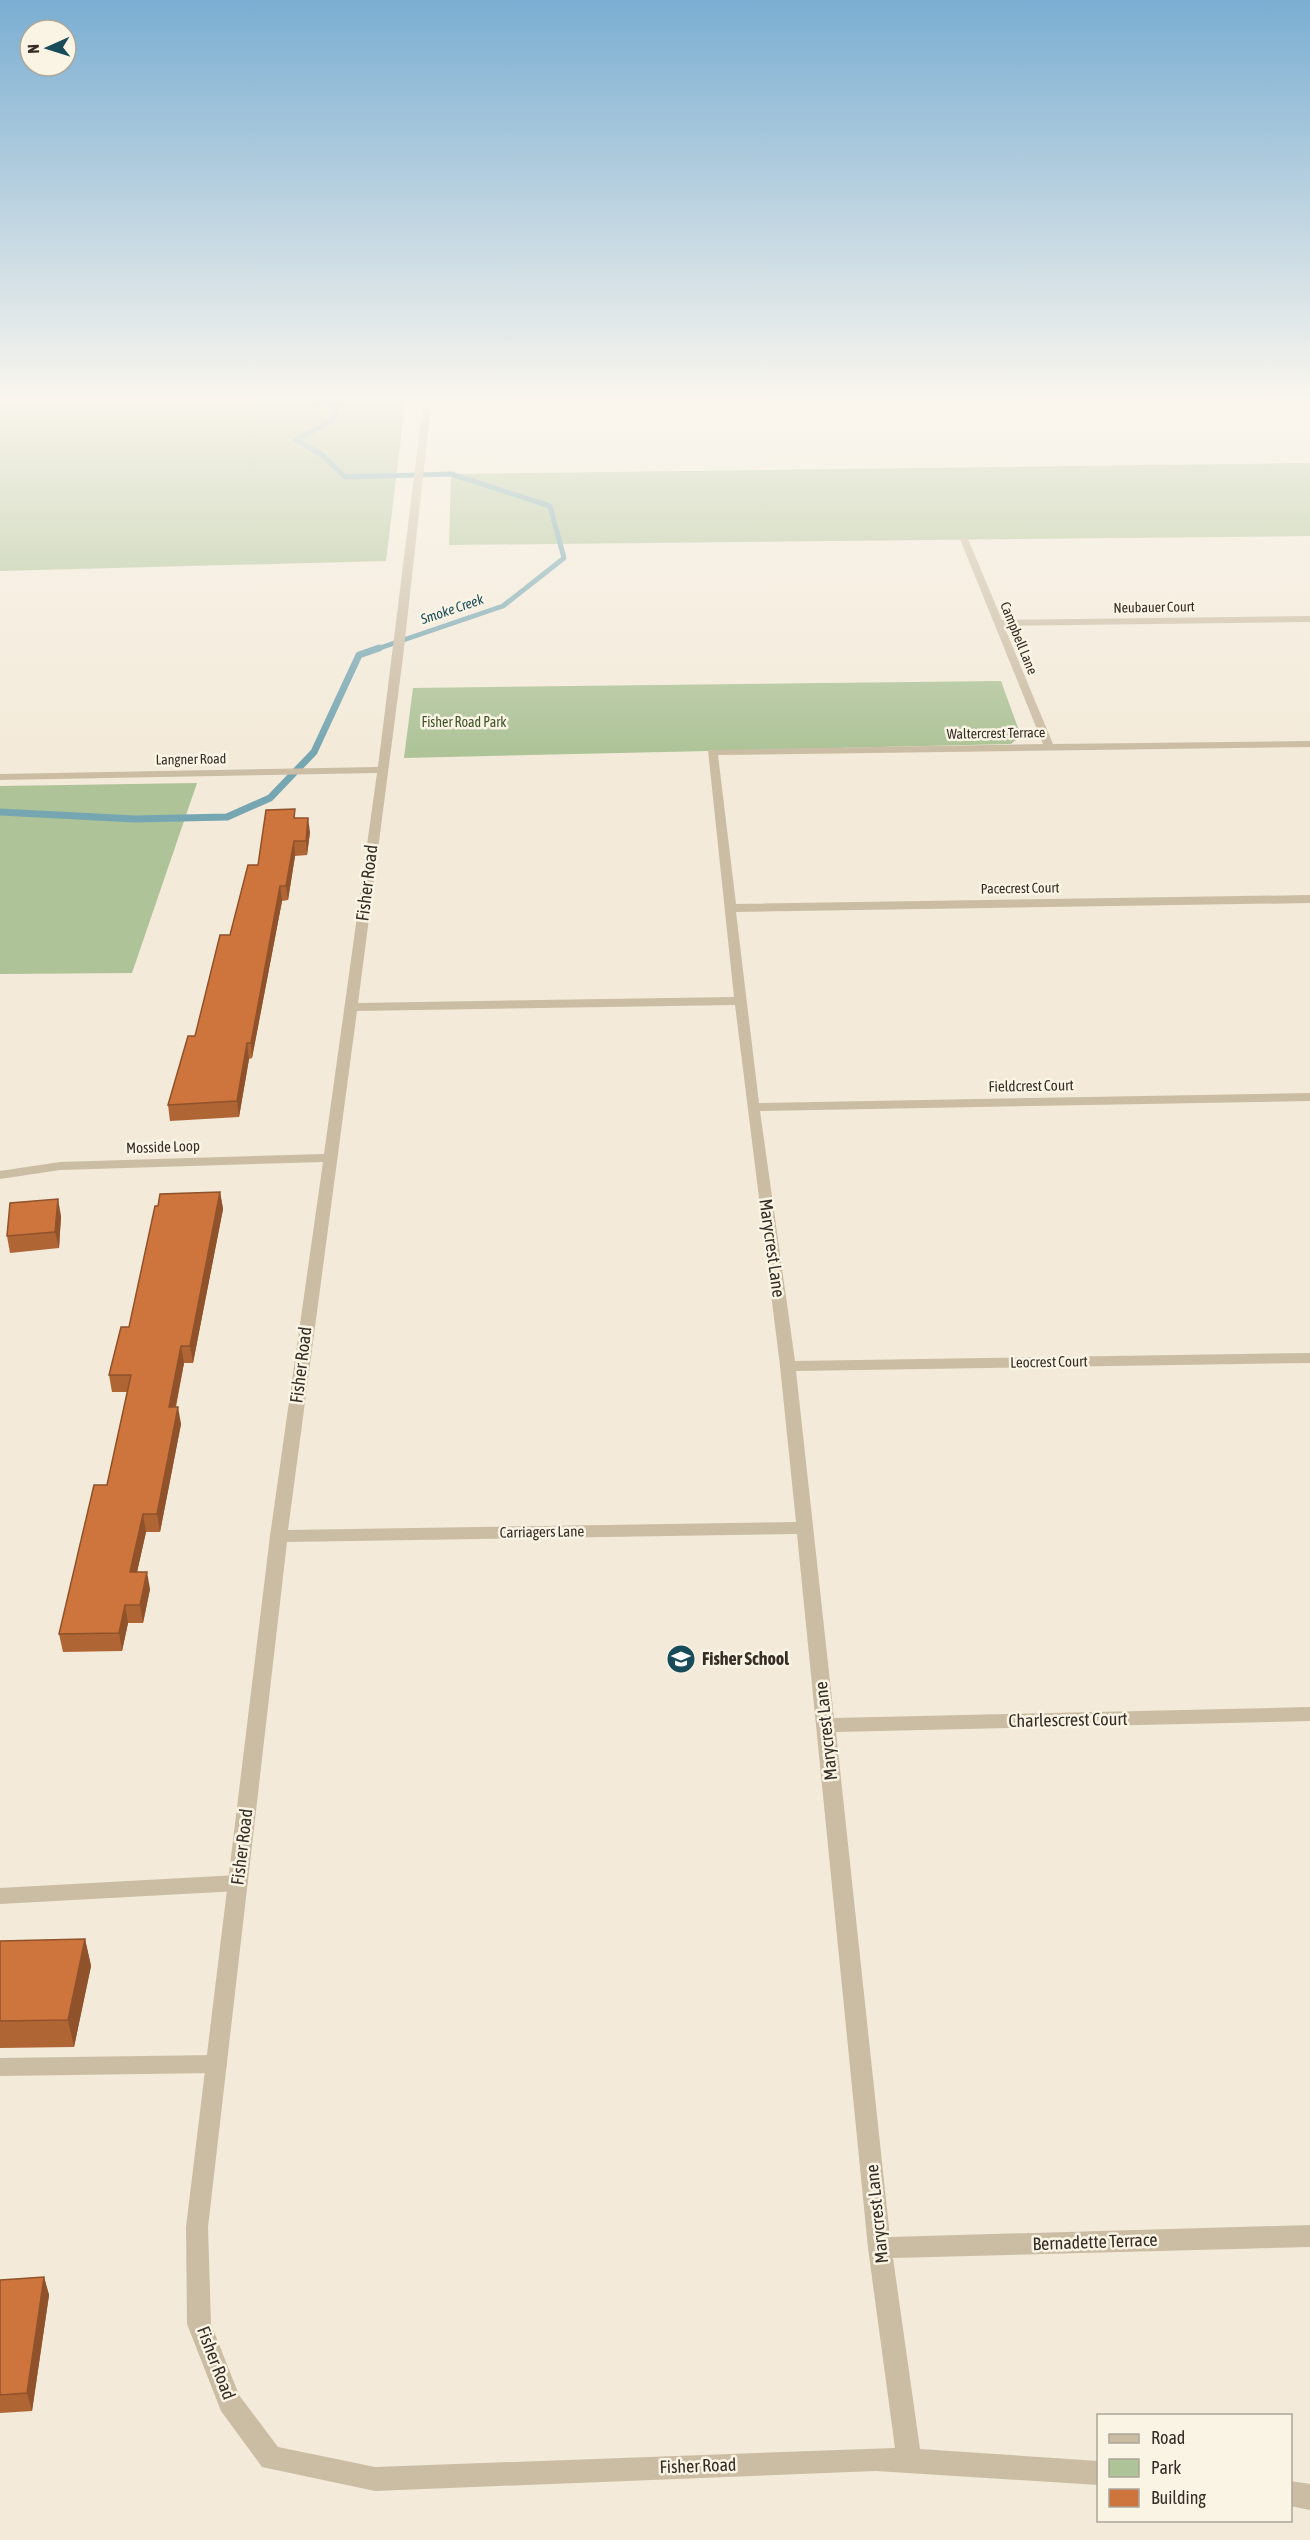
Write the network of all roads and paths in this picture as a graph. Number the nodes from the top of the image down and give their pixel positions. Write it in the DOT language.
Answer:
graph roads {
  1 [pos="415,515"];
  2 [pos="964,539"];
  3 [pos="1310,619"];
  4 [pos="998,622"];
  5 [pos="1310,744"];
  6 [pos="1049,747"];
  7 [pos="382,770"];
  8 [pos="0,777"];
  9 [pos="716,782"];
  10 [pos="1310,899"];
  11 [pos="730,908"];
  12 [pos="741,1000"];
  13 [pos="350,1007"];
  14 [pos="1310,1097"];
  15 [pos="753,1107"];
  16 [pos="328,1158"];
  17 [pos="0,1175"];
  18 [pos="1310,1358"];
  19 [pos="788,1366"];
  20 [pos="806,1528"];
  21 [pos="279,1536"];
  22 [pos="1310,1714"];
  23 [pos="825,1725"];
  24 [pos="238,1883"];
  25 [pos="0,1896"];
  26 [pos="216,2064"];
  27 [pos="0,2067"];
  28 [pos="1310,2236"];
  29 [pos="880,2248"];
  30 [pos="909,2461"];
  31 [pos="1097,2473"];
  32 [pos="1292,2493"];
  33 [pos="1310,2497"];
  1 -- 7 [label="street, Fisher Road"];
  2 -- 4 [label="street, Campbell Lane"];
  3 -- 4 [label="street, Neubauer Court"];
  4 -- 6 [label="street, Campbell Lane"];
  5 -- 6 [label="street, Waltercrest Terrace"];
  6 -- 9 [label="street, Waltercrest Terrace"];
  7 -- 8 [label="street, Langner Road"];
  7 -- 13 [label="street, Fisher Road"];
  9 -- 11 [label="street, Marycrest Lane"];
  10 -- 11 [label="street, Pacecrest Court"];
  11 -- 12 [label="street, Marycrest Lane"];
  12 -- 13 [label="street"];
  12 -- 15 [label="street, Marycrest Lane"];
  13 -- 16 [label="street, Fisher Road"];
  14 -- 15 [label="street, Fieldcrest Court"];
  15 -- 19 [label="street, Marycrest Lane"];
  16 -- 17 [label="street, Mosside Loop"];
  16 -- 21 [label="street, Fisher Road"];
  18 -- 19 [label="street, Leocrest Court"];
  19 -- 20 [label="street, Marycrest Lane"];
  20 -- 21 [label="street, Carriagers Lane"];
  20 -- 23 [label="street, Marycrest Lane"];
  21 -- 24 [label="street, Fisher Road"];
  22 -- 23 [label="street, Charlescrest Court"];
  23 -- 29 [label="street, Marycrest Lane"];
  24 -- 25 [label="street"];
  24 -- 26 [label="street, Fisher Road"];
  26 -- 27 [label="street"];
  26 -- 30 [label="street, Fisher Road"];
  28 -- 29 [label="street, Bernadette Terrace"];
  29 -- 30 [label="street, Marycrest Lane"];
  30 -- 31 [label="street, Fisher Road"];
  32 -- 33 [label="street"];
}
